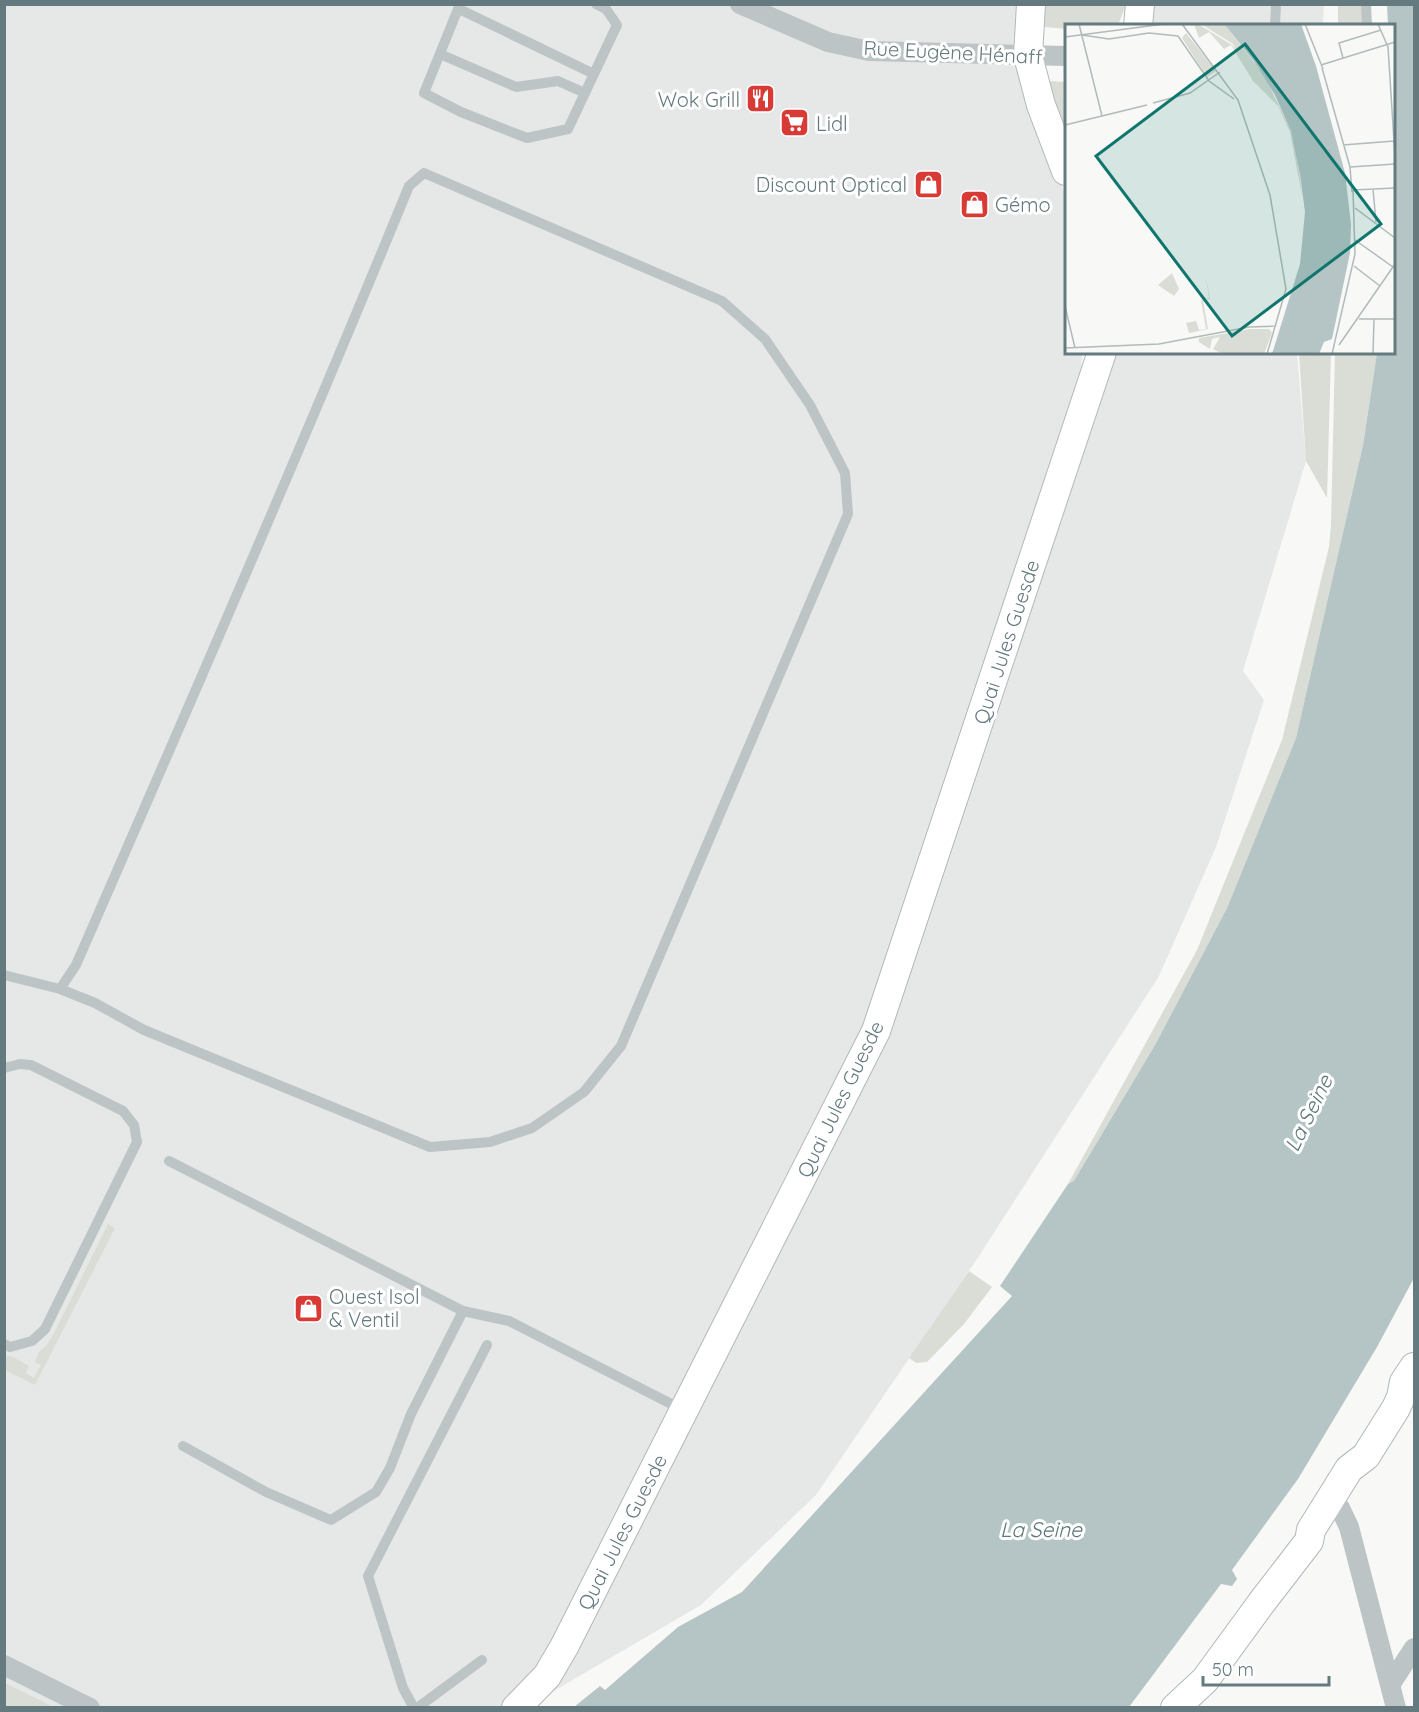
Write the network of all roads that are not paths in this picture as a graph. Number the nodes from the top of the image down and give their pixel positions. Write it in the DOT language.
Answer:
graph roads {
  1 [pos="597,4"];
  2 [pos="740,4"];
  3 [pos="1031,4"];
  4 [pos="1140,4"];
  5 [pos="1276,4"];
  6 [pos="1366,4"];
  7 [pos="459,7"];
  8 [pos="1138,24"];
  9 [pos="1275,24"];
  10 [pos="1367,24"];
  11 [pos="440,54"];
  12 [pos="1028,56"];
  13 [pos="1065,57"];
  14 [pos="594,74"];
  15 [pos="585,93"];
  16 [pos="1065,168"];
  17 [pos="1097,361"];
  18 [pos="4,975"];
  19 [pos="60,989"];
  20 [pos="4,1068"];
  21 [pos="169,1161"];
  22 [pos="463,1311"];
  23 [pos="4,1344"];
  24 [pos="487,1345"];
  25 [pos="1412,1373"];
  26 [pos="684,1410"];
  27 [pos="183,1446"];
  28 [pos="1330,1500"];
  29 [pos="1414,1648"];
  30 [pos="482,1660"];
  31 [pos="4,1665"];
  32 [pos="1390,1685"];
  33 [pos="1187,1704"];
  34 [pos="90,1707"];
  35 [pos="416,1707"];
  36 [pos="516,1707"];
  37 [pos="1396,1707"];
  1 -- 14 [label="lane"];
  2 -- 12 [label="street, Rue Eugène Hénaff"];
  3 -- 12 [label="main road"];
  4 -- 8 [label="main road"];
  5 -- 9 [label="lane"];
  6 -- 10 [label="lane"];
  7 -- 11 [label="lane"];
  7 -- 14 [label="lane"];
  11 -- 15 [label="lane"];
  11 -- 15 [label="lane"];
  12 -- 13 [label="street, Rue Eugène Hénaff"];
  12 -- 16 [label="main road"];
  14 -- 15 [label="lane"];
  17 -- 26 [label="main road, Quai Jules Guesde"];
  18 -- 19 [label="lane"];
  19 -- 19 [label="lane"];
  20 -- 23 [label="lane"];
  21 -- 22 [label="lane"];
  22 -- 26 [label="lane"];
  22 -- 27 [label="lane"];
  24 -- 35 [label="lane"];
  25 -- 28 [label="main road"];
  26 -- 36 [label="main road, Quai Jules Guesde"];
  28 -- 32 [label="street"];
  28 -- 33 [label="main road"];
  29 -- 32 [label="street"];
  30 -- 35 [label="lane"];
  31 -- 34 [label="street"];
  32 -- 37 [label="street"];
}
